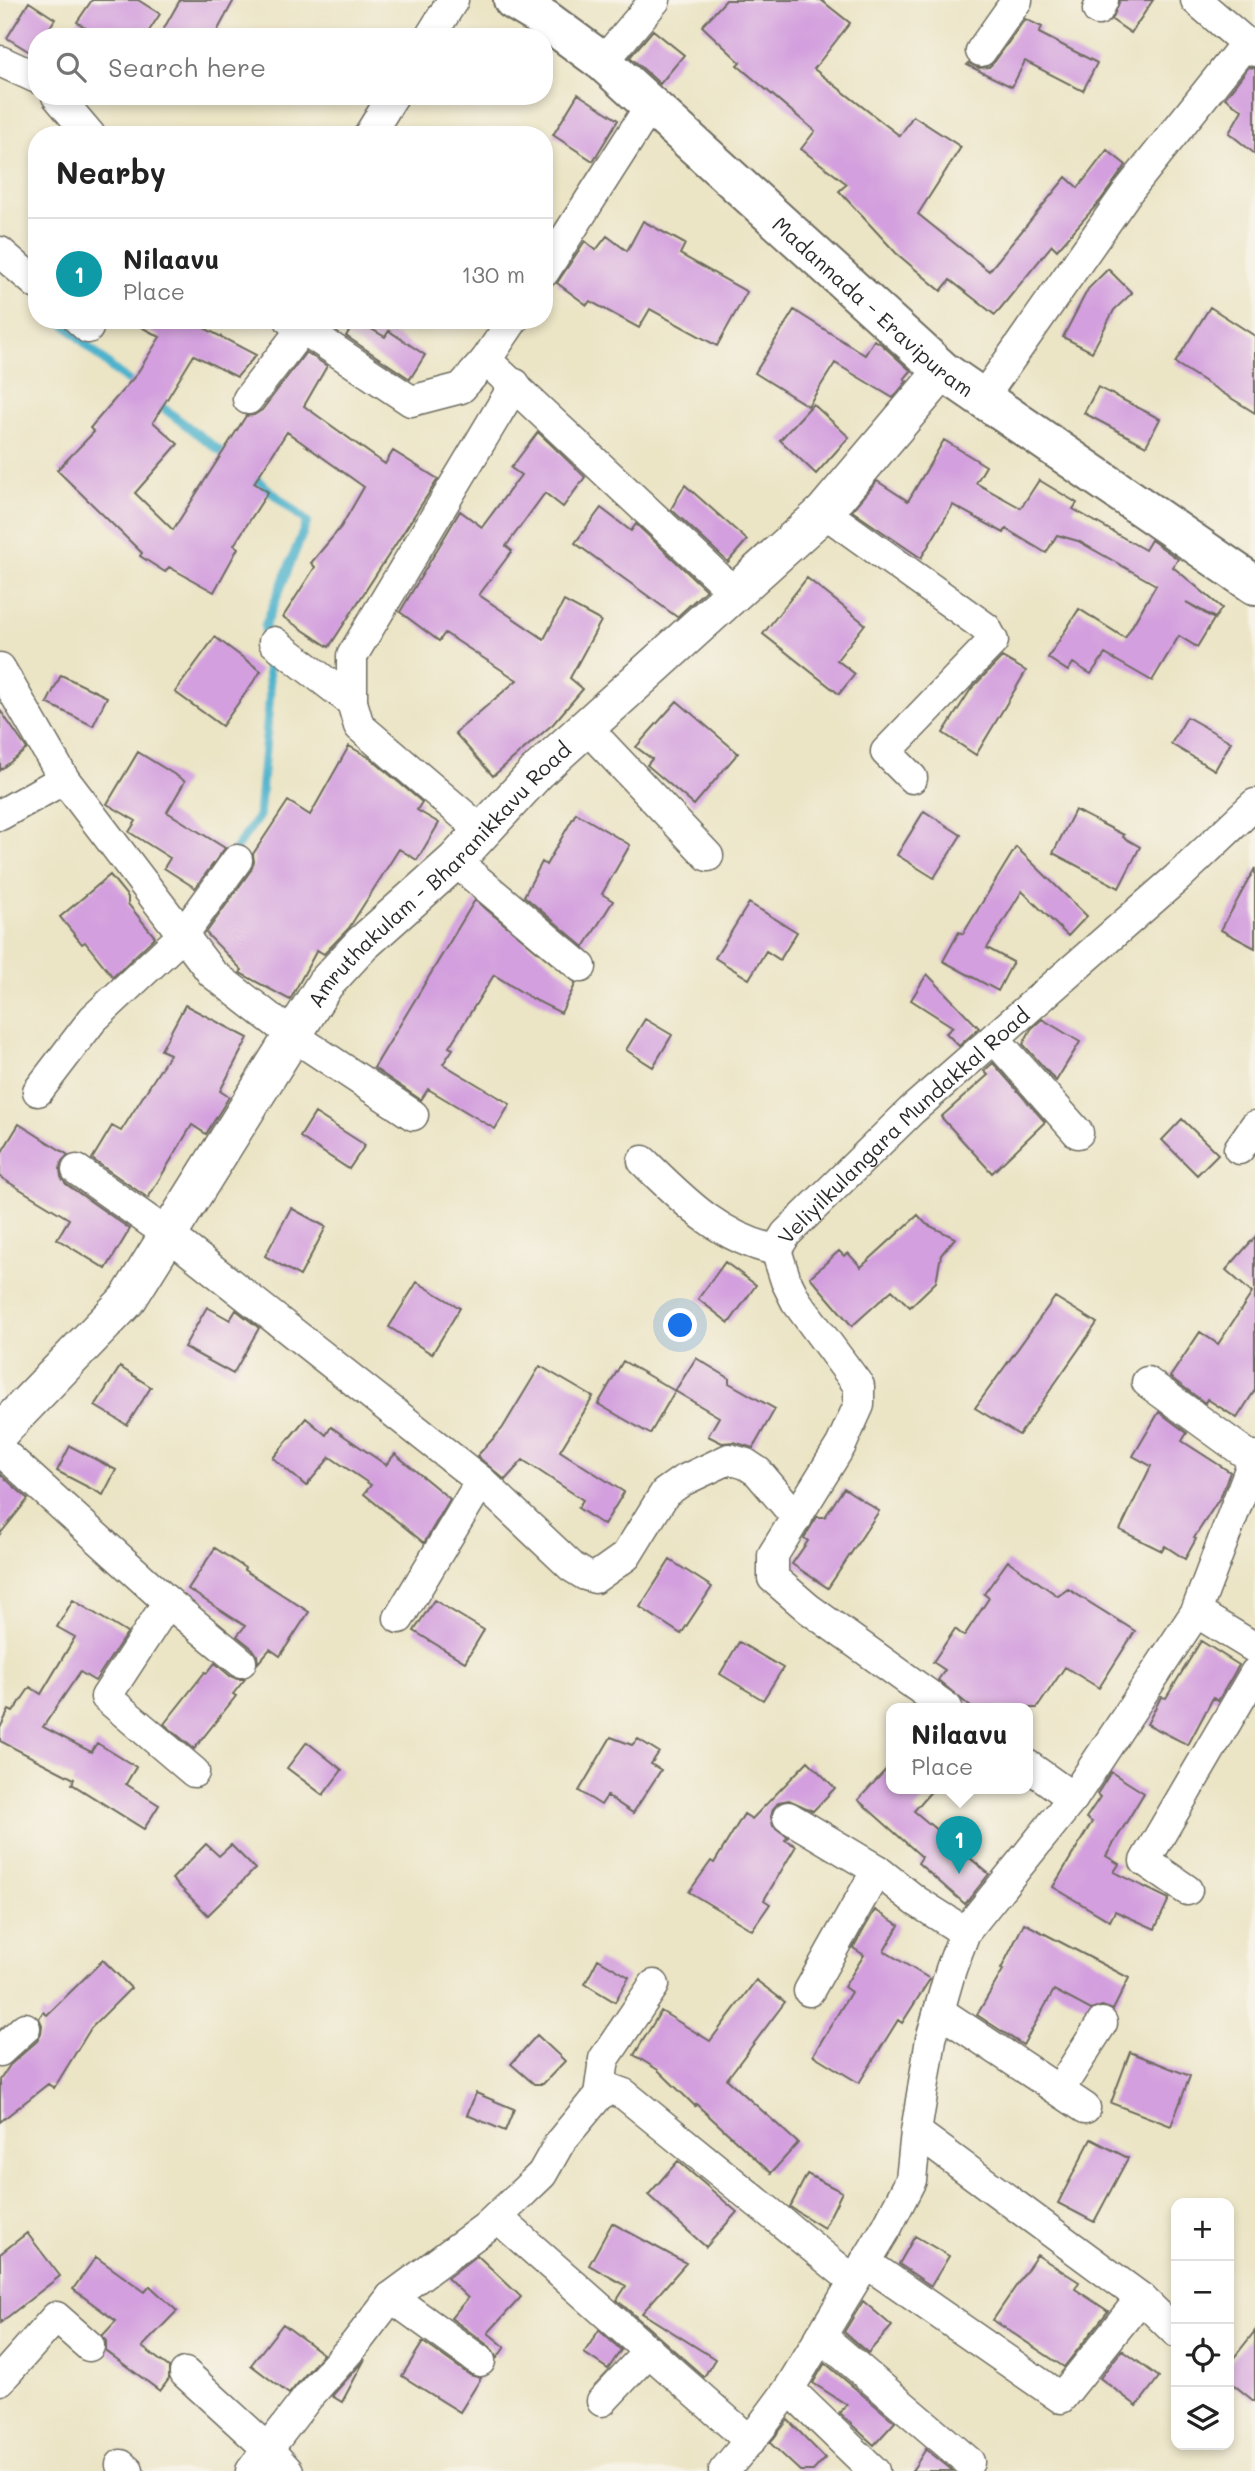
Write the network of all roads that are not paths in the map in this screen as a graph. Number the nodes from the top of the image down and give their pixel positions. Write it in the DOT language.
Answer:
graph roads {
  1 [pos="453,0"];
  2 [pos="513,0"];
  3 [pos="655,0"];
  4 [pos="1017,0"];
  5 [pos="1196,0"];
  6 [pos="436,28"];
  7 [pos="1251,47"];
  8 [pos="981,51"];
  9 [pos="0,61"];
  10 [pos="603,62"];
  11 [pos="28,74"];
  12 [pos="652,103"];
  13 [pos="65,105"];
  14 [pos="387,105"];
  15 [pos="82,126"];
  16 [pos="375,126"];
  17 [pos="0,252"];
  18 [pos="553,258"];
  19 [pos="28,276"];
  20 [pos="293,329"];
  21 [pos="303,329"];
  22 [pos="507,329"];
  23 [pos="486,360"];
  24 [pos="943,371"];
  25 [pos="515,384"];
  26 [pos="248,399"];
  27 [pos="982,399"];
  28 [pos="824,512"];
  29 [pos="1255,585"];
  30 [pos="736,594"];
  31 [pos="274,642"];
  32 [pos="0,668"];
  33 [pos="352,702"];
  34 [pos="587,728"];
  35 [pos="912,778"];
  36 [pos="64,779"];
  37 [pos="1255,804"];
  38 [pos="0,815"];
  39 [pos="482,831"];
  40 [pos="708,856"];
  41 [pos="237,860"];
  42 [pos="455,861"];
  43 [pos="182,936"];
  44 [pos="581,967"];
  45 [pos="292,1035"];
  46 [pos="994,1038"];
  47 [pos="38,1091"];
  48 [pos="413,1115"];
  49 [pos="1078,1133"];
  50 [pos="643,1161"];
  51 [pos="76,1170"];
  52 [pos="169,1235"];
  53 [pos="776,1250"];
  54 [pos="1147,1382"];
  55 [pos="0,1432"];
  56 [pos="0,1450"];
  57 [pos="1254,1458"];
  58 [pos="481,1481"];
  59 [pos="797,1518"];
  60 [pos="168,1602"];
  61 [pos="1196,1612"];
  62 [pos="399,1618"];
  63 [pos="1255,1648"];
  64 [pos="241,1662"];
  65 [pos="1255,1673"];
  66 [pos="940,1703"];
  67 [pos="1033,1769"];
  68 [pos="194,1772"];
  69 [pos="1073,1798"];
  70 [pos="788,1817"];
  71 [pos="877,1870"];
  72 [pos="1186,1890"];
  73 [pos="965,1932"];
  74 [pos="654,1985"];
  75 [pos="809,1992"];
  76 [pos="939,2011"];
  77 [pos="1102,2023"];
  78 [pos="25,2028"];
  79 [pos="0,2051"];
  80 [pos="1060,2089"];
  81 [pos="599,2095"];
  82 [pos="1085,2108"];
  83 [pos="916,2132"];
  84 [pos="497,2217"];
  85 [pos="860,2272"];
  86 [pos="391,2297"];
  87 [pos="1141,2298"];
  88 [pos="1171,2327"];
  89 [pos="821,2336"];
  90 [pos="89,2346"];
  91 [pos="649,2351"];
  92 [pos="480,2361"];
  93 [pos="185,2373"];
  94 [pos="0,2380"];
  95 [pos="789,2389"];
  96 [pos="602,2401"];
  97 [pos="750,2441"];
  98 [pos="260,2460"];
  99 [pos="969,2462"];
  100 [pos="288,2471"];
  101 [pos="724,2471"];
  102 [pos="874,2471"];
  1 -- 6 [label="street"];
  2 -- 10 [label="main road, Madannada - Eravipuram"];
  3 -- 10 [label="street"];
  4 -- 8 [label="street"];
  5 -- 7 [label="street"];
  7 -- 27 [label="street"];
  9 -- 11 [label="street"];
  10 -- 12 [label="main road, Madannada - Eravipuram"];
  12 -- 18 [label="street"];
  12 -- 24 [label="main road, Madannada - Eravipuram"];
  13 -- 15 [label="street"];
  14 -- 16 [label="street"];
  17 -- 19 [label="street"];
  20 -- 26 [label="street"];
  21 -- 23 [label="street"];
  22 -- 23 [label="street"];
  23 -- 25 [label="street"];
  24 -- 27 [label="main road, Madannada - Eravipuram"];
  24 -- 28 [label="street, Amruthakulam - Bharanikkavu Road"];
  25 -- 30 [label="street"];
  25 -- 33 [label="street"];
  27 -- 29 [label="main road, Madannada - Eravipuram"];
  28 -- 30 [label="street, Amruthakulam - Bharanikkavu Road"];
  28 -- 35 [label="street"];
  30 -- 34 [label="street, Amruthakulam - Bharanikkavu Road"];
  31 -- 33 [label="street"];
  32 -- 36 [label="street"];
  33 -- 39 [label="street"];
  34 -- 39 [label="street, Amruthakulam - Bharanikkavu Road"];
  34 -- 40 [label="street"];
  36 -- 38 [label="street"];
  36 -- 43 [label="street"];
  37 -- 46 [label="street, Veliyilkulangara Mundakkal Road"];
  39 -- 42 [label="street, Amruthakulam - Bharanikkavu Road"];
  41 -- 43 [label="street"];
  42 -- 44 [label="street"];
  42 -- 45 [label="street, Amruthakulam - Bharanikkavu Road"];
  43 -- 45 [label="street"];
  43 -- 47 [label="street"];
  45 -- 48 [label="street"];
  45 -- 52 [label="street, Amruthakulam - Bharanikkavu Road"];
  46 -- 49 [label="street"];
  46 -- 53 [label="street, Veliyilkulangara Mundakkal Road"];
  50 -- 53 [label="street"];
  51 -- 52 [label="street"];
  52 -- 55 [label="street, Amruthakulam - Bharanikkavu Road"];
  52 -- 58 [label="street"];
  53 -- 59 [label="street, Veliyilkulangara Mundakkal Road"];
  54 -- 57 [label="street"];
  56 -- 60 [label="street"];
  57 -- 61 [label="street"];
  58 -- 59 [label="street"];
  58 -- 62 [label="street"];
  59 -- 66 [label="street, Veliyilkulangara Mundakkal Road"];
  60 -- 64 [label="street"];
  60 -- 68 [label="street"];
  61 -- 63 [label="street"];
  61 -- 69 [label="street"];
  65 -- 72 [label="street"];
  67 -- 69 [label="street"];
  69 -- 73 [label="street"];
  70 -- 71 [label="street"];
  71 -- 73 [label="street"];
  71 -- 75 [label="street"];
  73 -- 76 [label="street"];
  74 -- 81 [label="street"];
  76 -- 80 [label="street"];
  76 -- 83 [label="street"];
  77 -- 80 [label="street"];
  78 -- 79 [label="street"];
  80 -- 82 [label="street"];
  81 -- 84 [label="street"];
  81 -- 85 [label="street"];
  83 -- 85 [label="street"];
  83 -- 87 [label="street"];
  84 -- 86 [label="street"];
  84 -- 91 [label="street"];
  85 -- 87 [label="street"];
  85 -- 89 [label="street"];
  86 -- 92 [label="street"];
  86 -- 98 [label="street"];
  87 -- 88 [label="street"];
  89 -- 95 [label="street"];
  89 -- 99 [label="street"];
  90 -- 94 [label="street"];
  91 -- 96 [label="street"];
  91 -- 97 [label="street"];
  93 -- 98 [label="street"];
  95 -- 97 [label="street"];
  95 -- 102 [label="street"];
  97 -- 101 [label="street"];
  98 -- 100 [label="street"];
}
